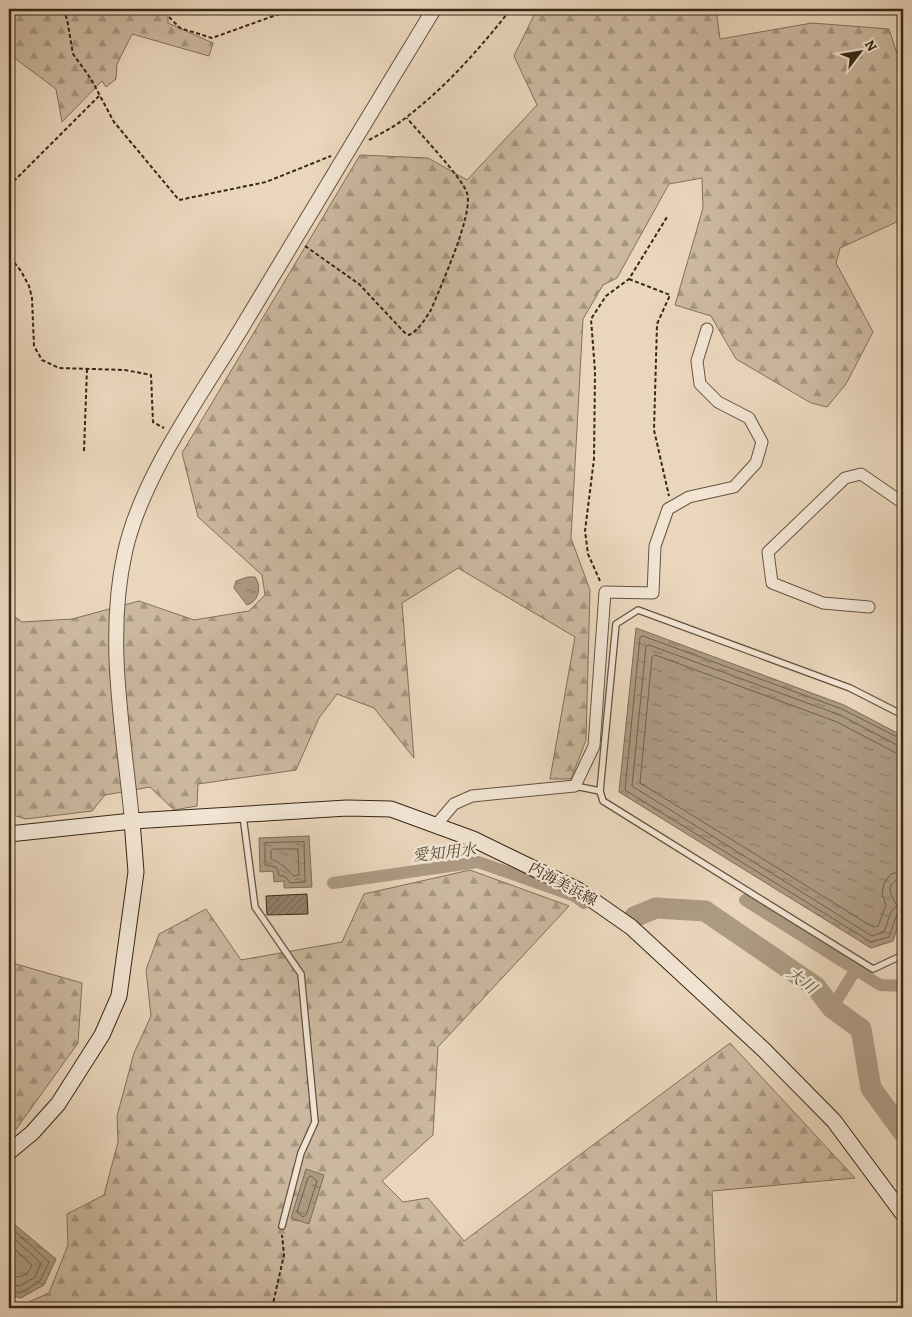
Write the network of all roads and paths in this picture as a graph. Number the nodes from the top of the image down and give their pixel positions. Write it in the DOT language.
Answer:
graph roads {
  1 [pos="63,9"];
  2 [pos="293,9"];
  3 [pos="434,9"];
  4 [pos="511,9"];
  5 [pos="169,16"];
  6 [pos="100,96"];
  7 [pos="407,118"];
  8 [pos="368,141"];
  9 [pos="344,156"];
  10 [pos="9,186"];
  11 [pos="667,217"];
  12 [pos="295,239"];
  13 [pos="9,259"];
  14 [pos="629,279"];
  15 [pos="707,329"];
  16 [pos="88,369"];
  17 [pos="177,436"];
  18 [pos="84,451"];
  19 [pos="903,503"];
  20 [pos="668,510"];
  21 [pos="605,592"];
  22 [pos="869,607"];
  23 [pos="903,715"];
  24 [pos="575,786"];
  25 [pos="600,791"];
  26 [pos="243,816"];
  27 [pos="132,821"];
  28 [pos="436,825"];
  29 [pos="9,834"];
  30 [pos="903,955"];
  31 [pos="9,1152"];
  32 [pos="903,1214"];
  33 [pos="282,1226"];
  34 [pos="272,1308"];
  1 -- 6 [label="path"];
  2 -- 5 [label="path"];
  3 -- 9 [label="street"];
  4 -- 7 [label="path"];
  6 -- 9 [label="path"];
  6 -- 10 [label="path"];
  7 -- 8 [label="path"];
  7 -- 12 [label="path"];
  9 -- 12 [label="street"];
  11 -- 14 [label="path"];
  12 -- 17 [label="street"];
  13 -- 16 [label="path"];
  14 -- 20 [label="path"];
  14 -- 21 [label="path"];
  15 -- 20 [label="street"];
  16 -- 17 [label="path"];
  16 -- 18 [label="path"];
  17 -- 27 [label="street"];
  19 -- 22 [label="street"];
  20 -- 21 [label="street"];
  21 -- 24 [label="street"];
  23 -- 25 [label="lane"];
  24 -- 25 [label="lane"];
  24 -- 28 [label="street"];
  25 -- 30 [label="lane"];
  26 -- 27 [label="main road, 内海美浜線"];
  26 -- 28 [label="main road, 内海美浜線"];
  26 -- 33 [label="lane"];
  27 -- 29 [label="main road, 内海美浜線"];
  27 -- 31 [label="main road"];
  28 -- 32 [label="main road, 内海美浜線"];
  33 -- 34 [label="path"];
}
